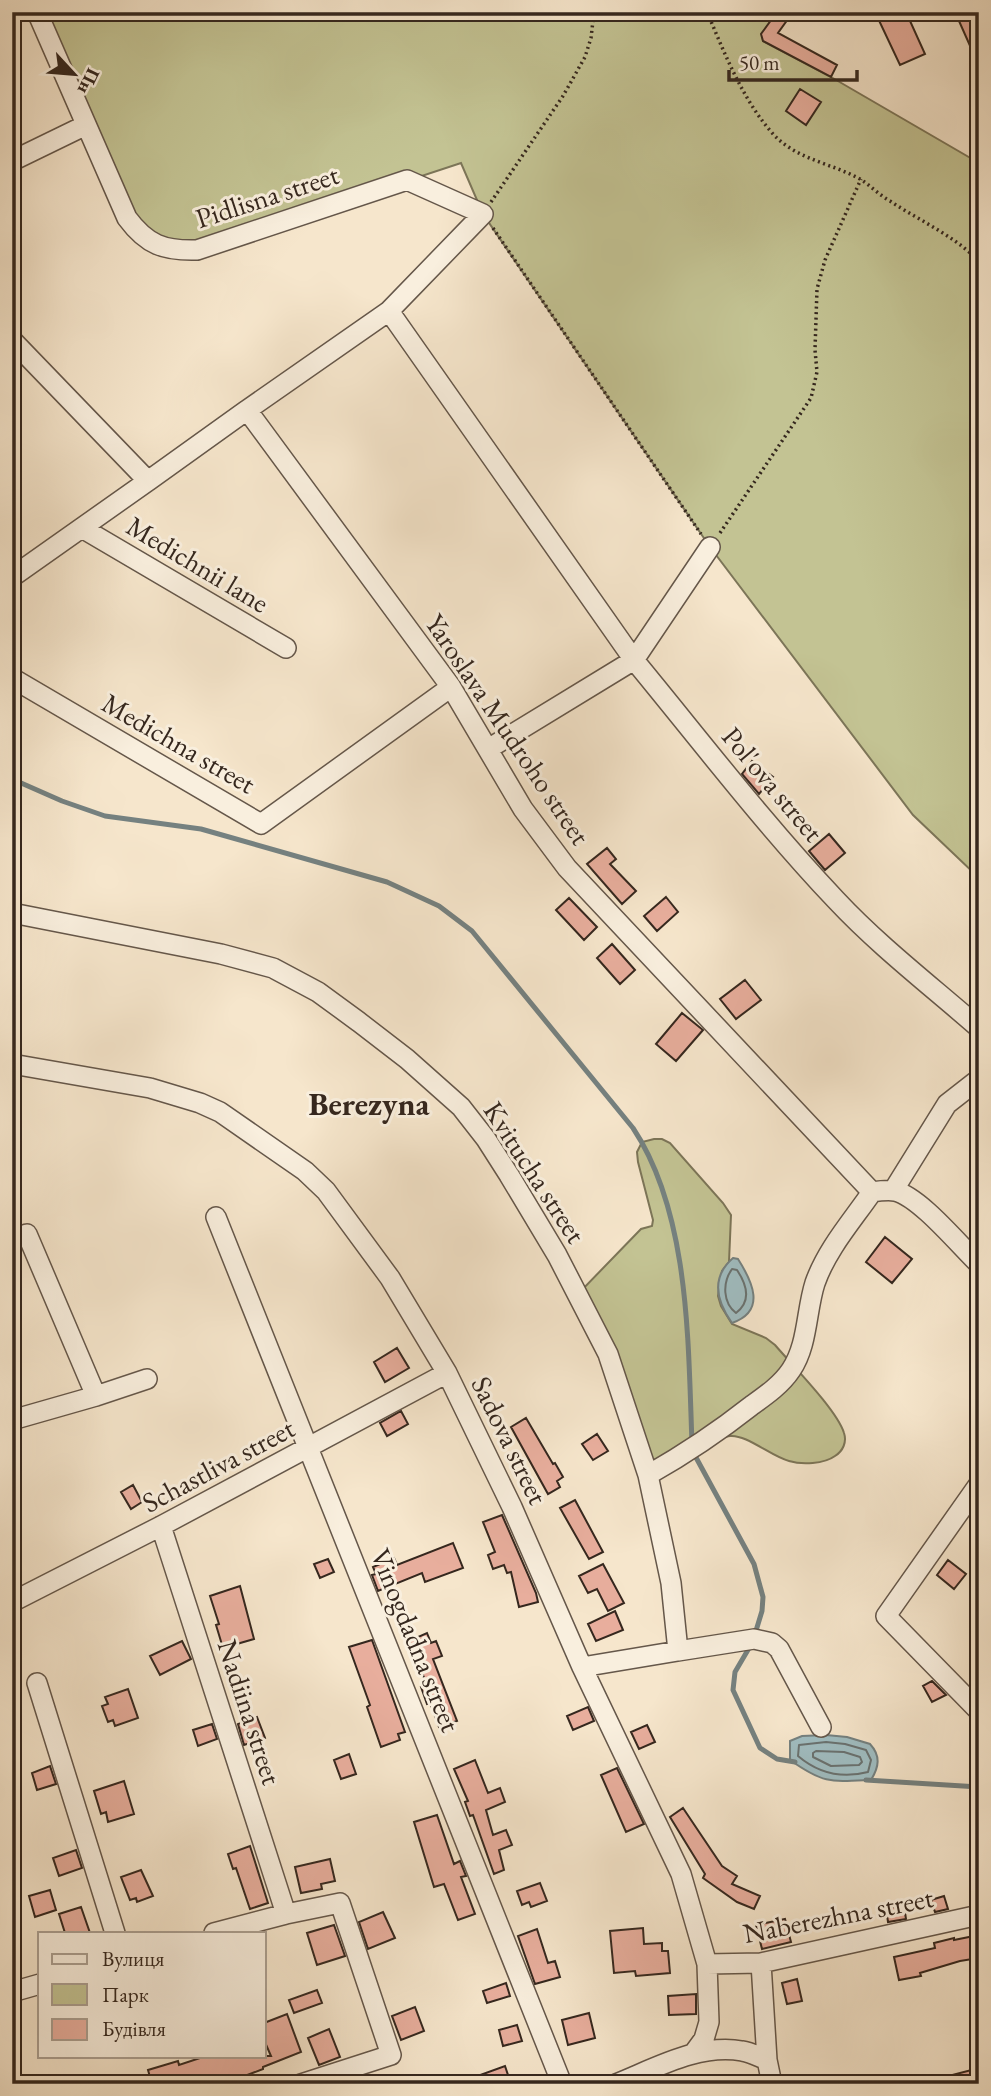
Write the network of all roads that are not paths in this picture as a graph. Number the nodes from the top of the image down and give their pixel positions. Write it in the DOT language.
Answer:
graph roads {
  1 [pos="37,12"];
  2 [pos="86,125"];
  3 [pos="12,161"];
  4 [pos="389,311"];
  5 [pos="12,340"];
  6 [pos="247,410"];
  7 [pos="148,481"];
  8 [pos="82,528"];
  9 [pos="710,547"];
  10 [pos="12,577"];
  11 [pos="286,648"];
  12 [pos="634,660"];
  13 [pos="12,678"];
  14 [pos="451,687"];
  15 [pos="488,749"];
  16 [pos="12,913"];
  17 [pos="979,1028"];
  18 [pos="12,1063"];
  19 [pos="979,1079"];
  20 [pos="893,1191"];
  21 [pos="872,1192"];
  22 [pos="216,1217"];
  23 [pos="12,1238"];
  24 [pos="979,1264"];
  25 [pos="447,1373"];
  26 [pos="148,1379"];
  27 [pos="96,1396"];
  28 [pos="12,1420"];
  29 [pos="310,1448"];
  30 [pos="648,1475"];
  31 [pos="979,1484"];
  32 [pos="162,1526"];
  33 [pos="12,1602"];
  34 [pos="678,1651"];
  35 [pos="582,1667"];
  36 [pos="37,1683"];
  37 [pos="979,1711"];
  38 [pos="821,1727"];
  39 [pos="285,1914"];
  40 [pos="979,1915"];
  41 [pos="115,1932"];
  42 [pos="218,1932"];
  43 [pos="761,1963"];
  44 [pos="707,1964"];
  45 [pos="38,1985"];
  46 [pos="12,1993"];
  47 [pos="692,2054"];
  48 [pos="767,2060"];
  49 [pos="301,2084"];
  50 [pos="562,2084"];
  51 [pos="616,2084"];
  52 [pos="772,2084"];
  1 -- 2 [label="street, Pidlisna street"];
  2 -- 3 [label="street"];
  2 -- 4 [label="street, Pidlisna street"];
  4 -- 6 [label="street"];
  4 -- 12 [label="street, Pol'ova street"];
  5 -- 7 [label="street"];
  6 -- 7 [label="street"];
  6 -- 14 [label="street, Yaroslava Mudroho street"];
  7 -- 8 [label="street"];
  8 -- 10 [label="street"];
  8 -- 11 [label="street, Medichnii lane"];
  9 -- 12 [label="street"];
  12 -- 15 [label="street"];
  12 -- 17 [label="street, Pol'ova street"];
  13 -- 14 [label="street, Medichna street"];
  14 -- 15 [label="street, Yaroslava Mudroho street"];
  15 -- 21 [label="street, Yaroslava Mudroho street"];
  16 -- 30 [label="street, Kvitucha street"];
  18 -- 25 [label="street, Sadova street"];
  19 -- 20 [label="street"];
  20 -- 21 [label="street"];
  20 -- 24 [label="street"];
  21 -- 30 [label="street"];
  22 -- 29 [label="street, Vinogdadna street"];
  23 -- 27 [label="street"];
  25 -- 29 [label="street, Schastliva street"];
  25 -- 35 [label="street, Sadova street"];
  26 -- 27 [label="street"];
  27 -- 28 [label="street"];
  29 -- 32 [label="street, Schastliva street"];
  29 -- 50 [label="street, Vinogdadna street"];
  30 -- 34 [label="street, Kvitucha street"];
  31 -- 37 [label="street"];
  32 -- 33 [label="street, Schastliva street"];
  32 -- 39 [label="street, Nadiina street"];
  34 -- 35 [label="street"];
  34 -- 38 [label="street"];
  35 -- 44 [label="street, Sadova street"];
  36 -- 41 [label="street"];
  39 -- 42 [label="street"];
  39 -- 49 [label="street"];
  40 -- 43 [label="street, Naberezhna street"];
  43 -- 44 [label="street, Naberezhna street"];
  43 -- 48 [label="street"];
  44 -- 47 [label="street, Sadova street"];
  45 -- 46 [label="street"];
  47 -- 48 [label="street"];
  47 -- 51 [label="street"];
  48 -- 52 [label="street"];
}
